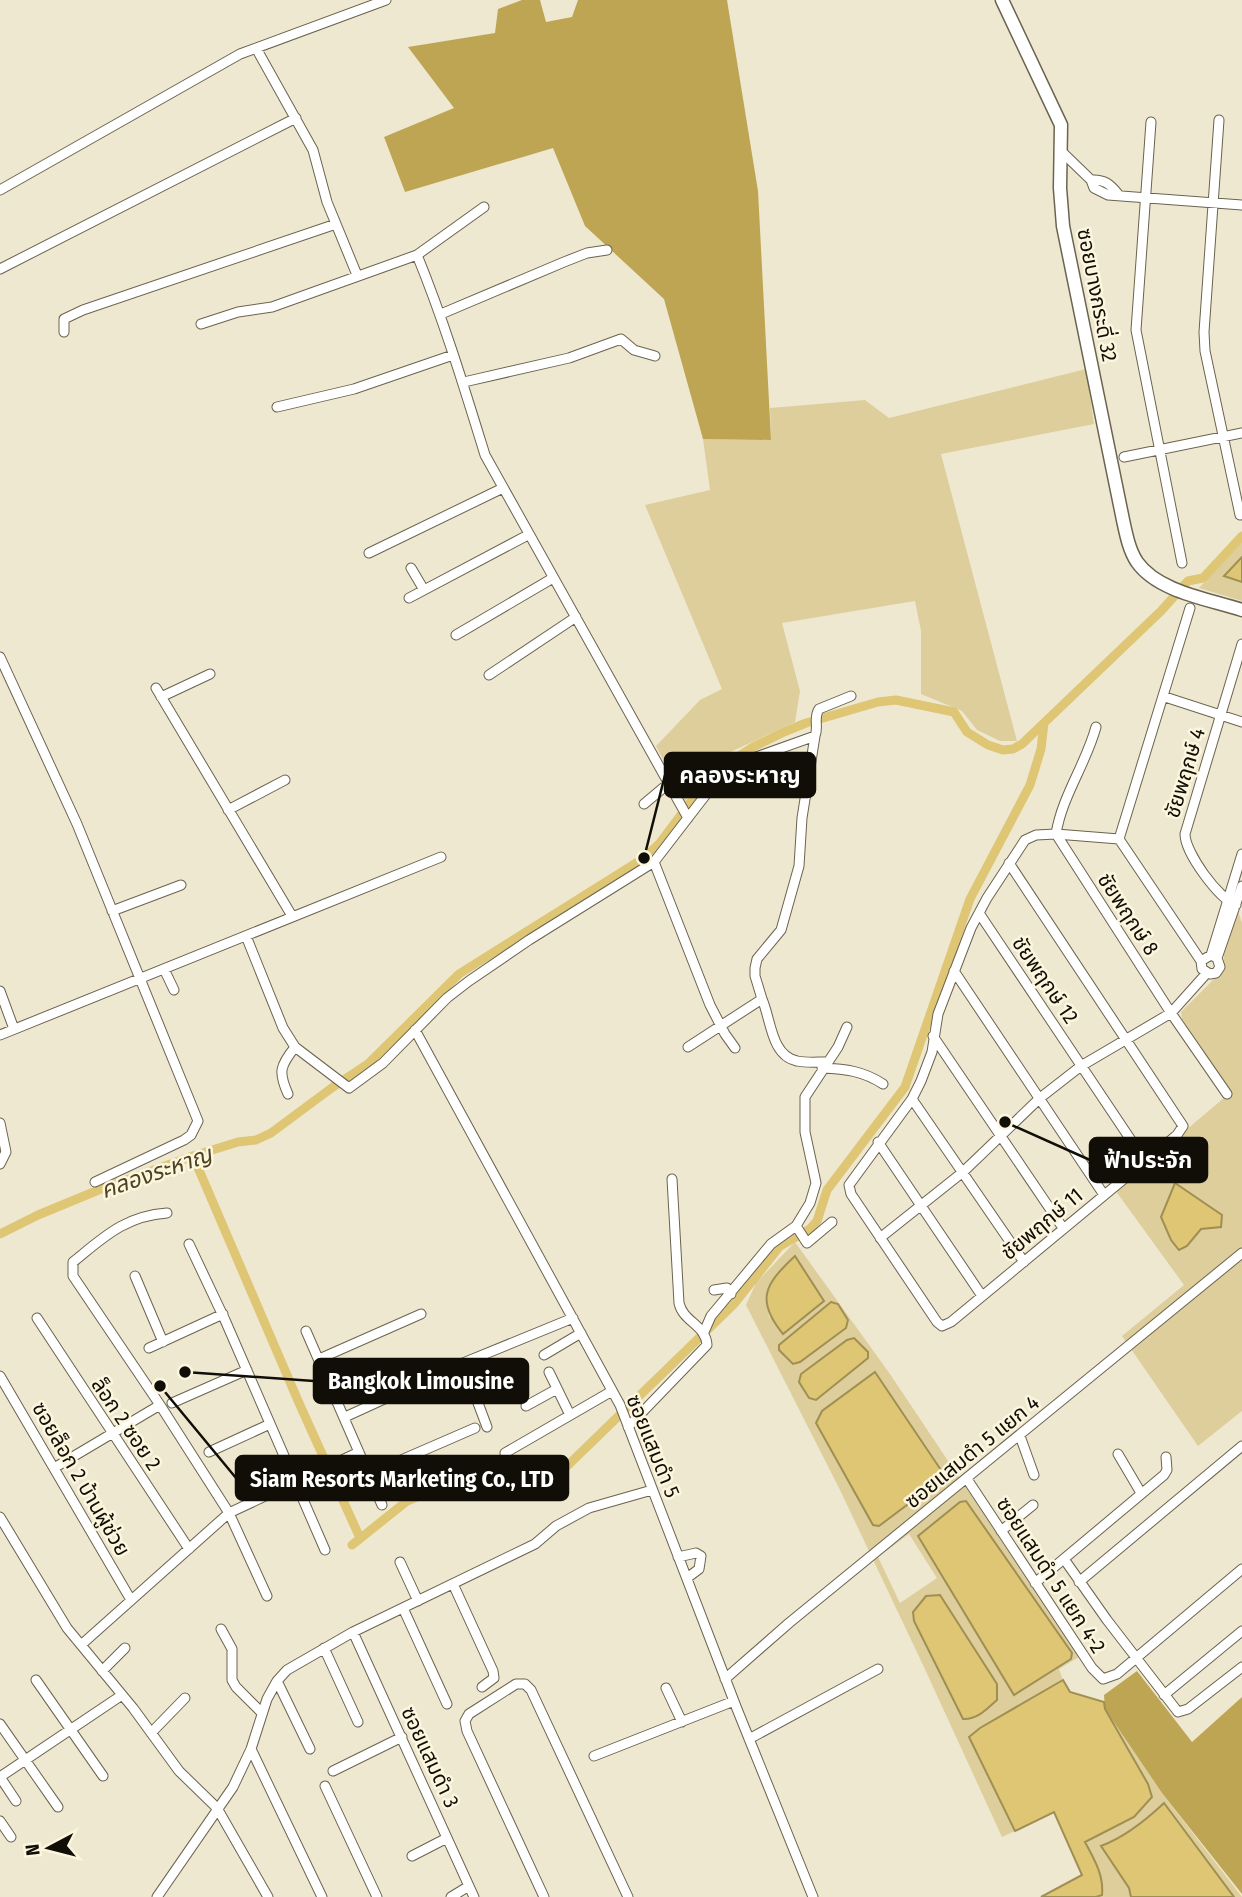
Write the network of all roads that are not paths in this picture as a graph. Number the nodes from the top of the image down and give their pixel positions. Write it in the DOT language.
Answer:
graph roads {
  1 [pos="386,0"];
  2 [pos="1002,0"];
  3 [pos="256,48"];
  4 [pos="296,118"];
  5 [pos="1219,120"];
  6 [pos="1151,122"];
  7 [pos="1061,151"];
  8 [pos="0,190"];
  9 [pos="1145,197"];
  10 [pos="1214,203"];
  11 [pos="1242,205"];
  12 [pos="484,208"];
  13 [pos="336,224"];
  14 [pos="607,250"];
  15 [pos="417,255"];
  16 [pos="0,270"];
  17 [pos="358,275"];
  18 [pos="441,314"];
  19 [pos="201,324"];
  20 [pos="64,332"];
  21 [pos="453,355"];
  22 [pos="655,356"];
  23 [pos="464,382"];
  24 [pos="277,407"];
  25 [pos="1242,433"];
  26 [pos="1224,437"];
  27 [pos="1160,450"];
  28 [pos="1124,457"];
  29 [pos="503,488"];
  30 [pos="1240,515"];
  31 [pos="528,535"];
  32 [pos="369,553"];
  33 [pos="1182,563"];
  34 [pos="411,568"];
  35 [pos="553,578"];
  36 [pos="424,590"];
  37 [pos="409,598"];
  38 [pos="1192,601"];
  39 [pos="1242,610"];
  40 [pos="576,617"];
  41 [pos="456,635"];
  42 [pos="1242,644"];
  43 [pos="0,657"];
  44 [pos="210,674"];
  45 [pos="489,675"];
  46 [pos="851,696"];
  47 [pos="1164,697"];
  48 [pos="1221,715"];
  49 [pos="1242,722"];
  50 [pos="1096,727"];
  51 [pos="816,733"];
  52 [pos="285,780"];
  53 [pos="669,783"];
  54 [pos="644,804"];
  55 [pos="228,810"];
  56 [pos="685,813"];
  57 [pos="1056,834"];
  58 [pos="1119,839"];
  59 [pos="1242,854"];
  60 [pos="441,857"];
  61 [pos="654,862"];
  62 [pos="1009,863"];
  63 [pos="181,886"];
  64 [pos="1242,886"];
  65 [pos="1236,905"];
  66 [pos="112,911"];
  67 [pos="979,913"];
  68 [pos="292,916"];
  69 [pos="246,936"];
  70 [pos="1214,956"];
  71 [pos="1201,961"];
  72 [pos="164,969"];
  73 [pos="954,971"];
  74 [pos="1206,974"];
  75 [pos="141,978"];
  76 [pos="174,990"];
  77 [pos="0,991"];
  78 [pos="762,999"];
  79 [pos="1171,1013"];
  80 [pos="720,1025"];
  81 [pos="847,1027"];
  82 [pos="14,1029"];
  83 [pos="415,1030"];
  84 [pos="0,1035"];
  85 [pos="933,1035"];
  86 [pos="1125,1039"];
  87 [pos="295,1047"];
  88 [pos="688,1047"];
  89 [pos="735,1048"];
  90 [pos="824,1065"];
  91 [pos="1081,1066"];
  92 [pos="883,1084"];
  93 [pos="288,1094"];
  94 [pos="1227,1094"];
  95 [pos="1040,1098"];
  96 [pos="912,1099"];
  97 [pos="0,1124"];
  98 [pos="1002,1137"];
  99 [pos="878,1142"];
  100 [pos="1145,1161"];
  101 [pos="0,1164"];
  102 [pos="962,1172"];
  103 [pos="672,1179"];
  104 [pos="95,1182"];
  105 [pos="1104,1195"];
  106 [pos="922,1206"];
  107 [pos="167,1213"];
  108 [pos="832,1222"];
  109 [pos="796,1226"];
  110 [pos="1063,1228"];
  111 [pos="880,1238"];
  112 [pos="189,1244"];
  113 [pos="1242,1253"];
  114 [pos="1024,1262"];
  115 [pos="135,1276"];
  116 [pos="714,1290"];
  117 [pos="731,1294"];
  118 [pos="982,1296"];
  119 [pos="223,1314"];
  120 [pos="421,1314"];
  121 [pos="37,1318"];
  122 [pos="573,1318"];
  123 [pos="306,1331"];
  124 [pos="704,1332"];
  125 [pos="582,1333"];
  126 [pos="163,1342"];
  127 [pos="149,1348"];
  128 [pos="544,1355"];
  129 [pos="319,1359"];
  130 [pos="463,1363"];
  131 [pos="247,1370"];
  132 [pos="549,1373"];
  133 [pos="0,1376"];
  134 [pos="557,1389"];
  135 [pos="612,1391"];
  136 [pos="172,1404"];
  137 [pos="160,1405"];
  138 [pos="526,1406"];
  139 [pos="570,1415"];
  140 [pos="345,1417"];
  141 [pos="270,1424"];
  142 [pos="628,1426"];
  143 [pos="487,1427"];
  144 [pos="475,1428"];
  145 [pos="111,1434"];
  146 [pos="1020,1436"];
  147 [pos="1242,1446"];
  148 [pos="209,1452"];
  149 [pos="359,1452"];
  150 [pos="505,1453"];
  151 [pos="1118,1454"];
  152 [pos="1166,1457"];
  153 [pos="54,1468"];
  154 [pos="369,1474"];
  155 [pos="1034,1475"];
  156 [pos="967,1479"];
  157 [pos="294,1481"];
  158 [pos="652,1490"];
  159 [pos="1142,1493"];
  160 [pos="382,1505"];
  161 [pos="1033,1505"];
  162 [pos="229,1513"];
  163 [pos="0,1517"];
  164 [pos="1001,1531"];
  165 [pos="189,1549"];
  166 [pos="326,1550"];
  167 [pos="678,1557"];
  168 [pos="1064,1559"];
  169 [pos="400,1562"];
  170 [pos="1242,1569"];
  171 [pos="687,1578"];
  172 [pos="1035,1583"];
  173 [pos="1079,1583"];
  174 [pos="453,1584"];
  175 [pos="267,1596"];
  176 [pos="131,1600"];
  177 [pos="418,1601"];
  178 [pos="404,1608"];
  179 [pos="221,1629"];
  180 [pos="353,1632"];
  181 [pos="1242,1632"];
  182 [pos="81,1645"];
  183 [pos="125,1648"];
  184 [pos="324,1648"];
  185 [pos="1136,1657"];
  186 [pos="1242,1667"];
  187 [pos="878,1669"];
  188 [pos="102,1671"];
  189 [pos="725,1679"];
  190 [pos="36,1680"];
  191 [pos="277,1681"];
  192 [pos="482,1687"];
  193 [pos="666,1688"];
  194 [pos="122,1695"];
  195 [pos="1164,1695"];
  196 [pos="185,1698"];
  197 [pos="734,1701"];
  198 [pos="447,1704"];
  199 [pos="262,1713"];
  200 [pos="358,1722"];
  201 [pos="682,1722"];
  202 [pos="0,1724"];
  203 [pos="70,1729"];
  204 [pos="151,1733"];
  205 [pos="402,1737"];
  206 [pos="749,1739"];
  207 [pos="251,1749"];
  208 [pos="310,1749"];
  209 [pos="594,1756"];
  210 [pos="25,1760"];
  211 [pos="333,1770"];
  212 [pos="103,1776"];
  213 [pos="326,1786"];
  214 [pos="16,1801"];
  215 [pos="58,1807"];
  216 [pos="217,1808"];
  217 [pos="0,1821"];
  218 [pos="10,1837"];
  219 [pos="447,1838"];
  220 [pos="412,1856"];
  221 [pos="469,1886"];
  222 [pos="157,1897"];
  223 [pos="268,1897"];
  224 [pos="322,1897"];
  225 [pos="377,1897"];
  226 [pos="451,1897"];
  227 [pos="474,1897"];
  228 [pos="544,1897"];
  229 [pos="628,1897"];
  230 [pos="813,1897"];
  1 -- 3 [label="street"];
  2 -- 7 [label="street, ซอยบางกระดี่ 32"];
  3 -- 4 [label="street"];
  3 -- 8 [label="street"];
  4 -- 13 [label="street"];
  4 -- 16 [label="street"];
  5 -- 10 [label="street"];
  6 -- 9 [label="street"];
  7 -- 9 [label="street"];
  7 -- 38 [label="street, ซอยบางกระดี่ 32"];
  9 -- 10 [label="street"];
  9 -- 27 [label="street"];
  10 -- 11 [label="street"];
  10 -- 26 [label="street"];
  12 -- 15 [label="street"];
  13 -- 17 [label="street"];
  13 -- 20 [label="street"];
  14 -- 18 [label="street"];
  15 -- 17 [label="street"];
  15 -- 18 [label="street"];
  17 -- 19 [label="street"];
  18 -- 21 [label="street"];
  21 -- 23 [label="street"];
  21 -- 24 [label="street"];
  22 -- 23 [label="street"];
  23 -- 29 [label="street"];
  25 -- 26 [label="street"];
  26 -- 27 [label="street"];
  26 -- 30 [label="street"];
  27 -- 28 [label="street"];
  27 -- 33 [label="street"];
  29 -- 31 [label="street"];
  29 -- 32 [label="street"];
  31 -- 35 [label="street"];
  31 -- 36 [label="street"];
  34 -- 36 [label="street"];
  35 -- 40 [label="street"];
  35 -- 41 [label="street"];
  36 -- 37 [label="street"];
  38 -- 39 [label="street, ซอยบางกระดี่ 32"];
  38 -- 47 [label="street"];
  40 -- 45 [label="street"];
  40 -- 53 [label="street"];
  42 -- 48 [label="street"];
  43 -- 66 [label="street"];
  44 -- 55 [label="street"];
  46 -- 51 [label="street"];
  47 -- 48 [label="street"];
  47 -- 58 [label="street"];
  48 -- 49 [label="street"];
  48 -- 65 [label="street, ชัยพฤกษ์ 4"];
  50 -- 57 [label="street"];
  51 -- 56 [label="street"];
  51 -- 78 [label="street"];
  52 -- 55 [label="street"];
  53 -- 54 [label="street"];
  53 -- 56 [label="street"];
  55 -- 68 [label="street"];
  56 -- 61 [label="street"];
  57 -- 58 [label="street"];
  57 -- 62 [label="street"];
  57 -- 79 [label="street, ชัยพฤกษ์ 8"];
  58 -- 71 [label="street"];
  59 -- 65 [label="street"];
  60 -- 68 [label="street"];
  61 -- 80 [label="street"];
  61 -- 83 [label="street"];
  62 -- 67 [label="street"];
  62 -- 86 [label="street"];
  63 -- 66 [label="street"];
  64 -- 65 [label="street"];
  65 -- 70 [label="street"];
  66 -- 75 [label="street"];
  67 -- 73 [label="street"];
  67 -- 91 [label="street, ชัยพฤกษ์ 12"];
  68 -- 69 [label="street"];
  69 -- 72 [label="street"];
  69 -- 87 [label="street"];
  70 -- 71 [label="street"];
  70 -- 74 [label="street"];
  71 -- 74 [label="street"];
  72 -- 75 [label="street"];
  72 -- 76 [label="street"];
  73 -- 85 [label="street"];
  73 -- 95 [label="street"];
  74 -- 79 [label="street"];
  75 -- 82 [label="street"];
  75 -- 104 [label="street"];
  77 -- 82 [label="street"];
  78 -- 80 [label="street"];
  78 -- 90 [label="street"];
  79 -- 86 [label="street"];
  79 -- 94 [label="street, ชัยพฤกษ์ 8"];
  80 -- 88 [label="street"];
  80 -- 89 [label="street"];
  81 -- 90 [label="street"];
  82 -- 84 [label="street"];
  83 -- 87 [label="street"];
  83 -- 122 [label="street, ซอยแสมดำ 5"];
  85 -- 96 [label="street"];
  85 -- 98 [label="street"];
  86 -- 91 [label="street"];
  86 -- 100 [label="street, ชัยพฤกษ์ 11"];
  87 -- 93 [label="street"];
  90 -- 92 [label="street"];
  90 -- 109 [label="street"];
  91 -- 95 [label="street"];
  91 -- 100 [label="street, ชัยพฤกษ์ 12"];
  95 -- 98 [label="street"];
  95 -- 105 [label="street"];
  96 -- 99 [label="street"];
  96 -- 102 [label="street"];
  97 -- 101 [label="street"];
  98 -- 102 [label="street"];
  98 -- 110 [label="street"];
  99 -- 106 [label="street"];
  99 -- 111 [label="street"];
  100 -- 105 [label="street, ชัยพฤกษ์ 11"];
  102 -- 106 [label="street"];
  102 -- 114 [label="street"];
  103 -- 124 [label="street"];
  105 -- 110 [label="street, ชัยพฤกษ์ 11"];
  106 -- 111 [label="street"];
  106 -- 118 [label="street"];
  107 -- 137 [label="street"];
  108 -- 109 [label="street"];
  109 -- 117 [label="street"];
  110 -- 114 [label="street, ชัยพฤกษ์ 11"];
  111 -- 118 [label="street, ชัยพฤกษ์ 11"];
  112 -- 119 [label="street"];
  113 -- 146 [label="street, ซอยแสมดำ 5 แยก 4"];
  114 -- 118 [label="street, ชัยพฤกษ์ 11"];
  115 -- 126 [label="street"];
  116 -- 117 [label="street"];
  117 -- 124 [label="street"];
  119 -- 126 [label="street"];
  119 -- 131 [label="street"];
  120 -- 129 [label="street"];
  121 -- 145 [label="street, ล็อก 2 ซอย 2"];
  122 -- 125 [label="street, ซอยแสมดำ 5"];
  122 -- 130 [label="street"];
  123 -- 129 [label="street"];
  124 -- 142 [label="street"];
  125 -- 128 [label="street"];
  125 -- 135 [label="street, ซอยแสมดำ 5"];
  126 -- 127 [label="street"];
  129 -- 140 [label="street"];
  130 -- 140 [label="street"];
  130 -- 143 [label="street"];
  131 -- 136 [label="street"];
  131 -- 141 [label="street"];
  132 -- 134 [label="street"];
  133 -- 153 [label="street, ซอยล็อก 2 บ้านผู้ช่วย"];
  134 -- 138 [label="street"];
  134 -- 139 [label="street"];
  135 -- 139 [label="street"];
  135 -- 142 [label="street, ซอยแสมดำ 5"];
  137 -- 145 [label="street"];
  137 -- 162 [label="street"];
  139 -- 150 [label="street"];
  140 -- 149 [label="street"];
  141 -- 148 [label="street"];
  141 -- 157 [label="street"];
  142 -- 158 [label="street, ซอยแสมดำ 5"];
  144 -- 154 [label="street"];
  145 -- 153 [label="street"];
  145 -- 165 [label="street, ล็อก 2 ซอย 2"];
  146 -- 155 [label="street"];
  146 -- 156 [label="street, ซอยแสมดำ 5 แยก 4"];
  147 -- 173 [label="street"];
  149 -- 154 [label="street"];
  149 -- 157 [label="street"];
  151 -- 159 [label="street"];
  152 -- 159 [label="street"];
  153 -- 176 [label="street, ซอยล็อก 2 บ้านผู้ช่วย"];
  154 -- 160 [label="street"];
  156 -- 164 [label="street, ซอยแสมดำ 5 แยก 4-2"];
  156 -- 189 [label="street, ซอยแสมดำ 5 แยก 4"];
  157 -- 162 [label="street"];
  157 -- 166 [label="street"];
  158 -- 167 [label="street, ซอยแสมดำ 5"];
  158 -- 174 [label="street"];
  159 -- 168 [label="street"];
  161 -- 164 [label="street"];
  162 -- 165 [label="street"];
  162 -- 175 [label="street"];
  163 -- 182 [label="street"];
  164 -- 172 [label="street, ซอยแสมดำ 5 แยก 4-2"];
  165 -- 176 [label="street"];
  167 -- 171 [label="street, ซอยแสมดำ 5"];
  167 -- 171 [label="street"];
  168 -- 172 [label="street"];
  168 -- 173 [label="street"];
  169 -- 177 [label="street"];
  170 -- 185 [label="street, ซอยแสมดำ 5 แยก 4-2"];
  171 -- 189 [label="street, ซอยแสมดำ 5"];
  172 -- 185 [label="street, ซอยแสมดำ 5 แยก 4-2"];
  173 -- 185 [label="street"];
  174 -- 177 [label="street"];
  174 -- 192 [label="street"];
  176 -- 182 [label="street"];
  177 -- 178 [label="street"];
  178 -- 180 [label="street"];
  178 -- 198 [label="street"];
  179 -- 199 [label="street"];
  180 -- 184 [label="street"];
  180 -- 205 [label="street, ซอยแสมดำ 3"];
  181 -- 195 [label="street"];
  182 -- 188 [label="street"];
  183 -- 188 [label="street"];
  184 -- 191 [label="street"];
  184 -- 200 [label="street"];
  185 -- 195 [label="street"];
  186 -- 195 [label="street"];
  187 -- 206 [label="street"];
  188 -- 194 [label="street"];
  189 -- 197 [label="street, ซอยแสมดำ 5"];
  190 -- 203 [label="street"];
  191 -- 199 [label="street"];
  191 -- 208 [label="street"];
  193 -- 201 [label="street"];
  194 -- 203 [label="street"];
  194 -- 204 [label="street"];
  196 -- 204 [label="street"];
  197 -- 201 [label="street"];
  197 -- 206 [label="street, ซอยแสมดำ 5"];
  199 -- 207 [label="street"];
  201 -- 209 [label="street"];
  202 -- 210 [label="street"];
  203 -- 210 [label="street"];
  203 -- 212 [label="street"];
  204 -- 216 [label="street"];
  205 -- 211 [label="street"];
  205 -- 219 [label="street, ซอยแสมดำ 3"];
  206 -- 230 [label="street, ซอยแสมดำ 5"];
  207 -- 216 [label="street"];
  207 -- 224 [label="street"];
  210 -- 214 [label="street"];
  210 -- 215 [label="street"];
  213 -- 225 [label="street"];
  216 -- 222 [label="street"];
  216 -- 223 [label="street"];
  217 -- 218 [label="street"];
  219 -- 220 [label="street"];
  219 -- 221 [label="street, ซอยแสมดำ 3"];
  221 -- 226 [label="street"];
  221 -- 227 [label="street, ซอยแสมดำ 3"];
  228 -- 229 [label="street"];
}
